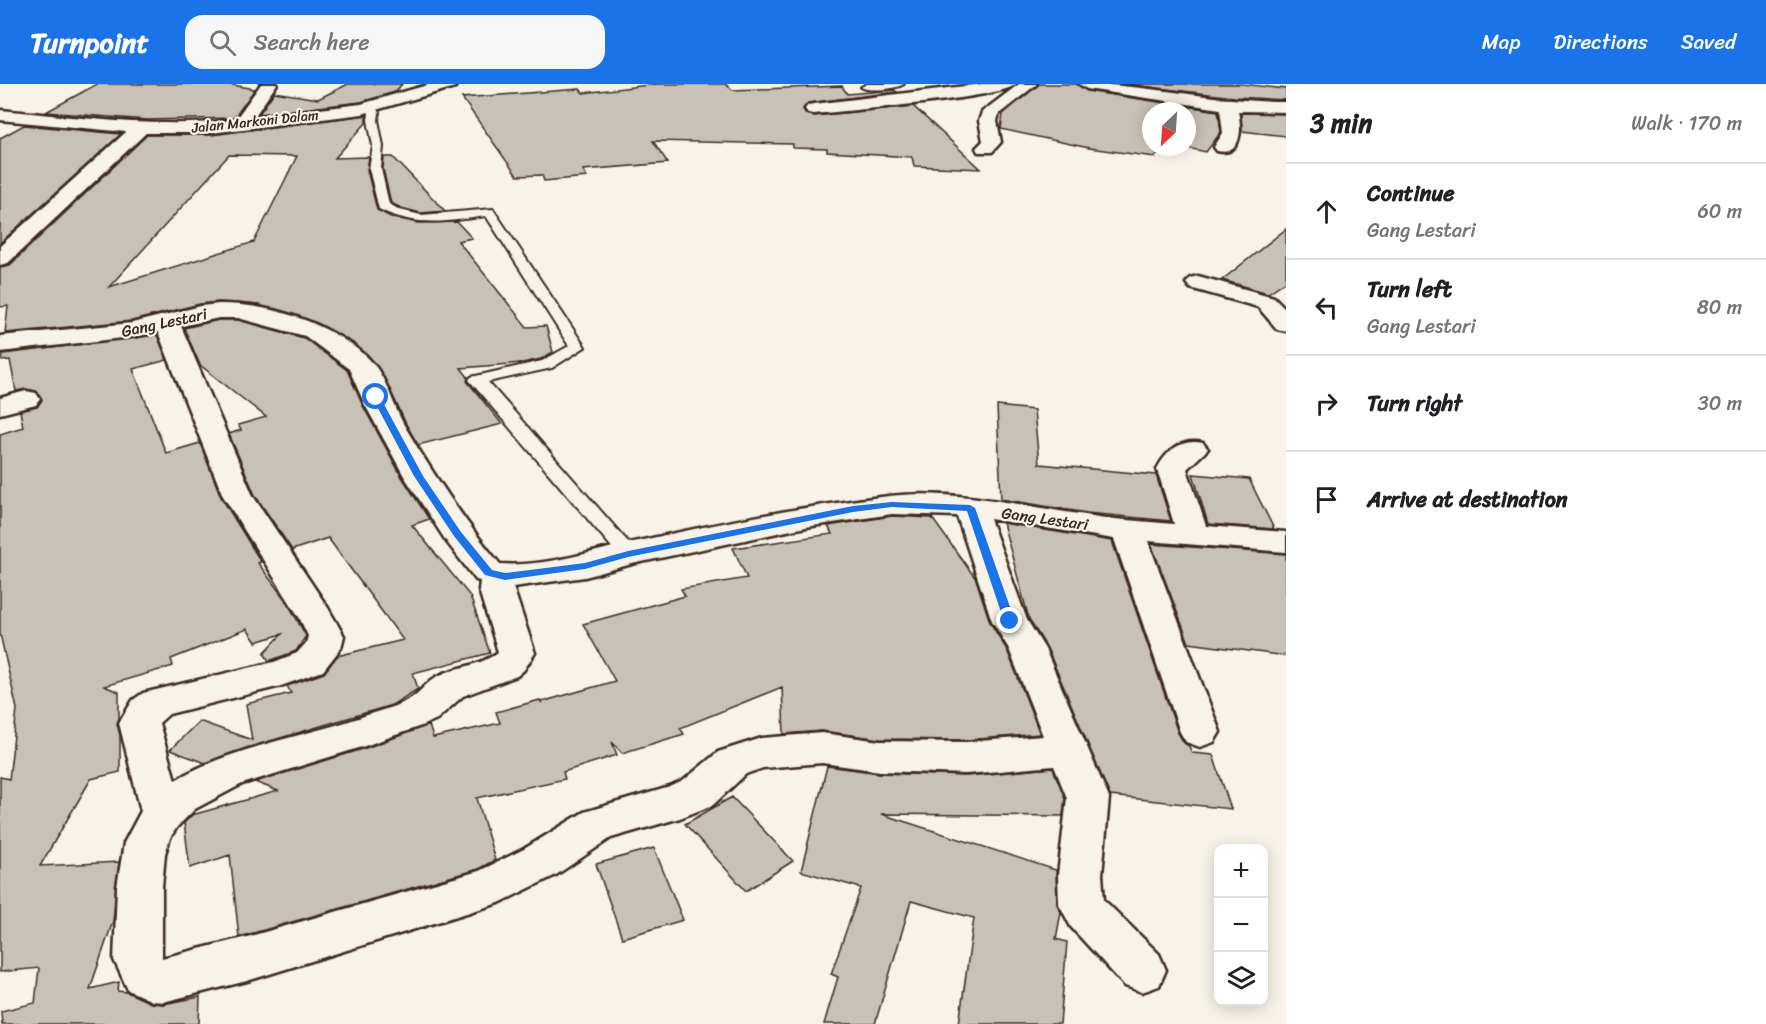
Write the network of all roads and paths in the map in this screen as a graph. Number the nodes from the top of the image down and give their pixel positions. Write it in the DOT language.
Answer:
graph roads {
  1 [pos="269,84"];
  2 [pos="449,84"];
  3 [pos="899,84"];
  4 [pos="1008,84"];
  5 [pos="1029,84"];
  6 [pos="1087,84"];
  7 [pos="866,87"];
  8 [pos="1228,105"];
  9 [pos="1286,106"];
  10 [pos="371,107"];
  11 [pos="814,109"];
  12 [pos="0,115"];
  13 [pos="241,124"];
  14 [pos="141,128"];
  15 [pos="1223,147"];
  16 [pos="985,148"];
  17 [pos="0,258"];
  18 [pos="1198,283"];
  19 [pos="167,323"];
  20 [pos="1286,324"];
  21 [pos="0,344"];
  22 [pos="1193,449"];
  23 [pos="970,508"];
  24 [pos="1128,529"];
  25 [pos="1193,534"];
  26 [pos="1286,542"];
  27 [pos="628,554"];
  28 [pos="497,574"];
  29 [pos="1200,732"];
  30 [pos="1069,749"];
  31 [pos="162,814"];
  32 [pos="1142,970"];
  1 -- 13 [label="street"];
  2 -- 10 [label="street, Jalan Markoni Dalam"];
  3 -- 7 [label="lane"];
  4 -- 11 [label="street"];
  5 -- 16 [label="street"];
  6 -- 8 [label="street"];
  8 -- 9 [label="street"];
  8 -- 15 [label="street"];
  10 -- 13 [label="street, Jalan Markoni Dalam"];
  10 -- 27 [label="lane"];
  12 -- 14 [label="street, Jalan Markoni Dalam"];
  13 -- 14 [label="street, Jalan Markoni Dalam"];
  14 -- 17 [label="street"];
  18 -- 20 [label="street"];
  19 -- 21 [label="street, Gang Lestari"];
  19 -- 28 [label="street, Gang Lestari"];
  19 -- 31 [label="street"];
  22 -- 25 [label="street"];
  23 -- 24 [label="street, Gang Lestari"];
  23 -- 27 [label="street, Gang Lestari"];
  23 -- 30 [label="street"];
  24 -- 25 [label="street, Gang Lestari"];
  24 -- 29 [label="street"];
  25 -- 26 [label="street, Gang Lestari"];
  27 -- 28 [label="street, Gang Lestari"];
  28 -- 31 [label="street"];
  30 -- 31 [label="street"];
  30 -- 32 [label="street"];
}
